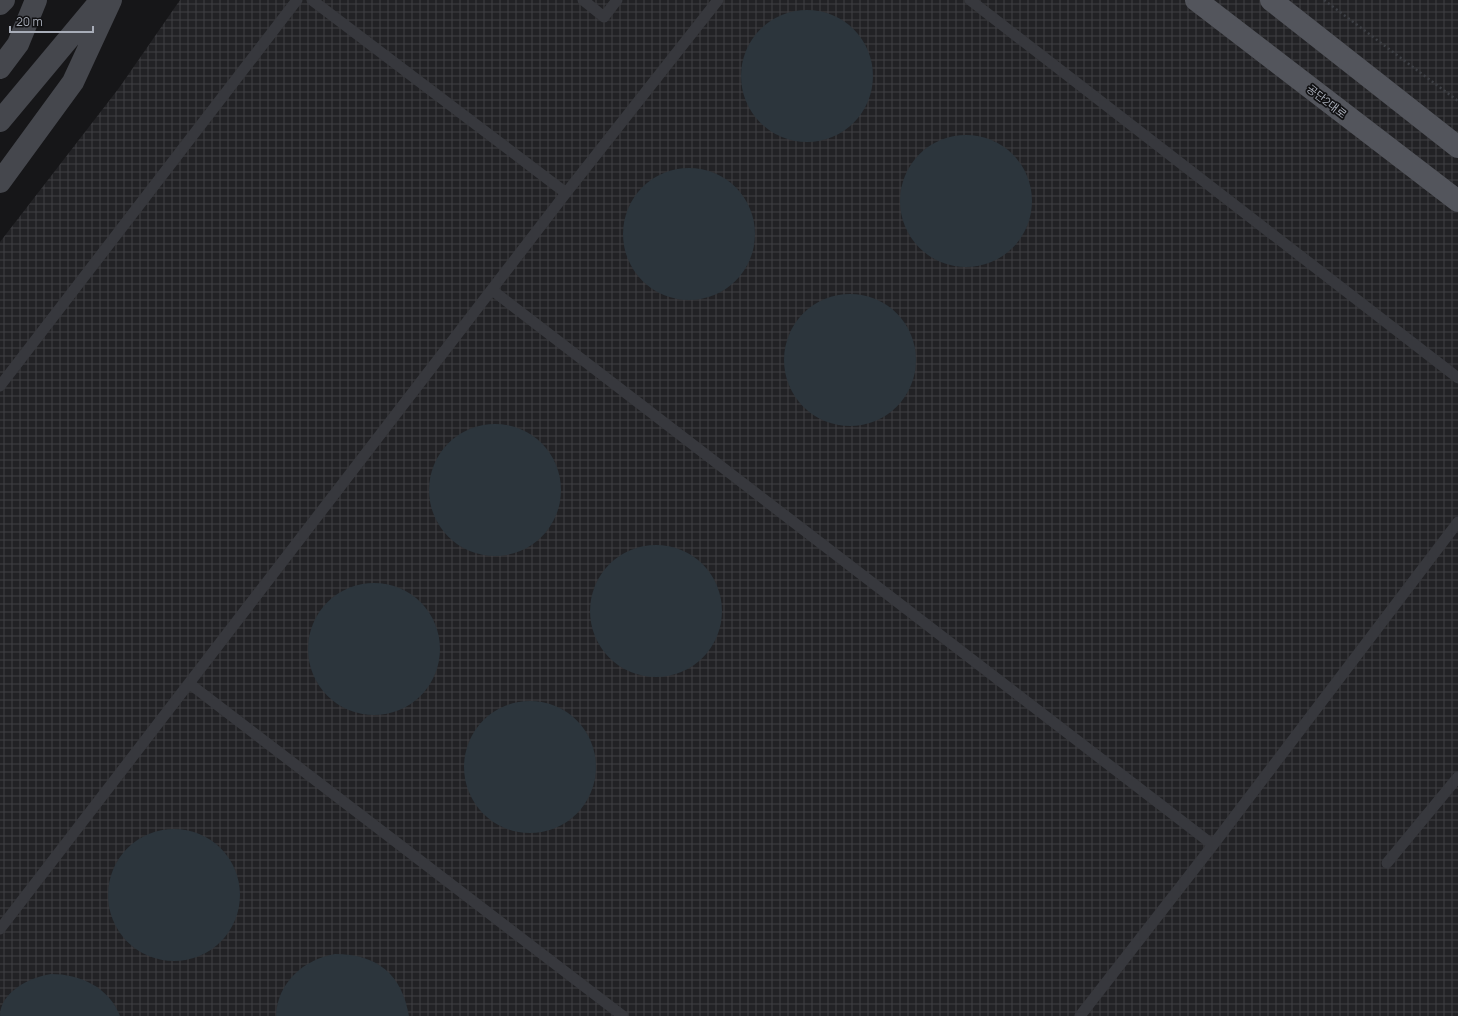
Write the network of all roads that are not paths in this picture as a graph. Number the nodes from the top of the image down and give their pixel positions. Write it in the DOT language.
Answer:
graph roads {
  1 [pos="4,0"];
  2 [pos="36,0"];
  3 [pos="101,0"];
  4 [pos="111,0"];
  5 [pos="297,0"];
  6 [pos="312,0"];
  7 [pos="583,0"];
  8 [pos="617,0"];
  9 [pos="718,0"];
  10 [pos="970,0"];
  11 [pos="1196,0"];
  12 [pos="1271,0"];
  13 [pos="0,4"];
  14 [pos="0,68"];
  15 [pos="0,121"];
  16 [pos="1458,147"];
  17 [pos="0,182"];
  18 [pos="566,193"];
  19 [pos="1458,201"];
  20 [pos="492,290"];
  21 [pos="1458,378"];
  22 [pos="0,386"];
  23 [pos="1458,522"];
  24 [pos="190,684"];
  25 [pos="1458,777"];
  26 [pos="1213,845"];
  27 [pos="1387,863"];
  28 [pos="0,929"];
  29 [pos="623,1016"];
  30 [pos="1080,1016"];
  1 -- 13 [label="main road"];
  2 -- 14 [label="main road"];
  3 -- 15 [label="main road"];
  4 -- 17 [label="main road"];
  5 -- 22 [label="lane"];
  6 -- 18 [label="lane"];
  7 -- 8 [label="lane"];
  9 -- 18 [label="lane"];
  10 -- 21 [label="lane"];
  11 -- 19 [label="main road, 공단2대로"];
  12 -- 16 [label="main road"];
  18 -- 20 [label="lane"];
  20 -- 24 [label="lane"];
  20 -- 26 [label="lane"];
  23 -- 26 [label="lane"];
  24 -- 28 [label="lane"];
  24 -- 29 [label="lane"];
  25 -- 27 [label="lane"];
  26 -- 30 [label="lane"];
}
